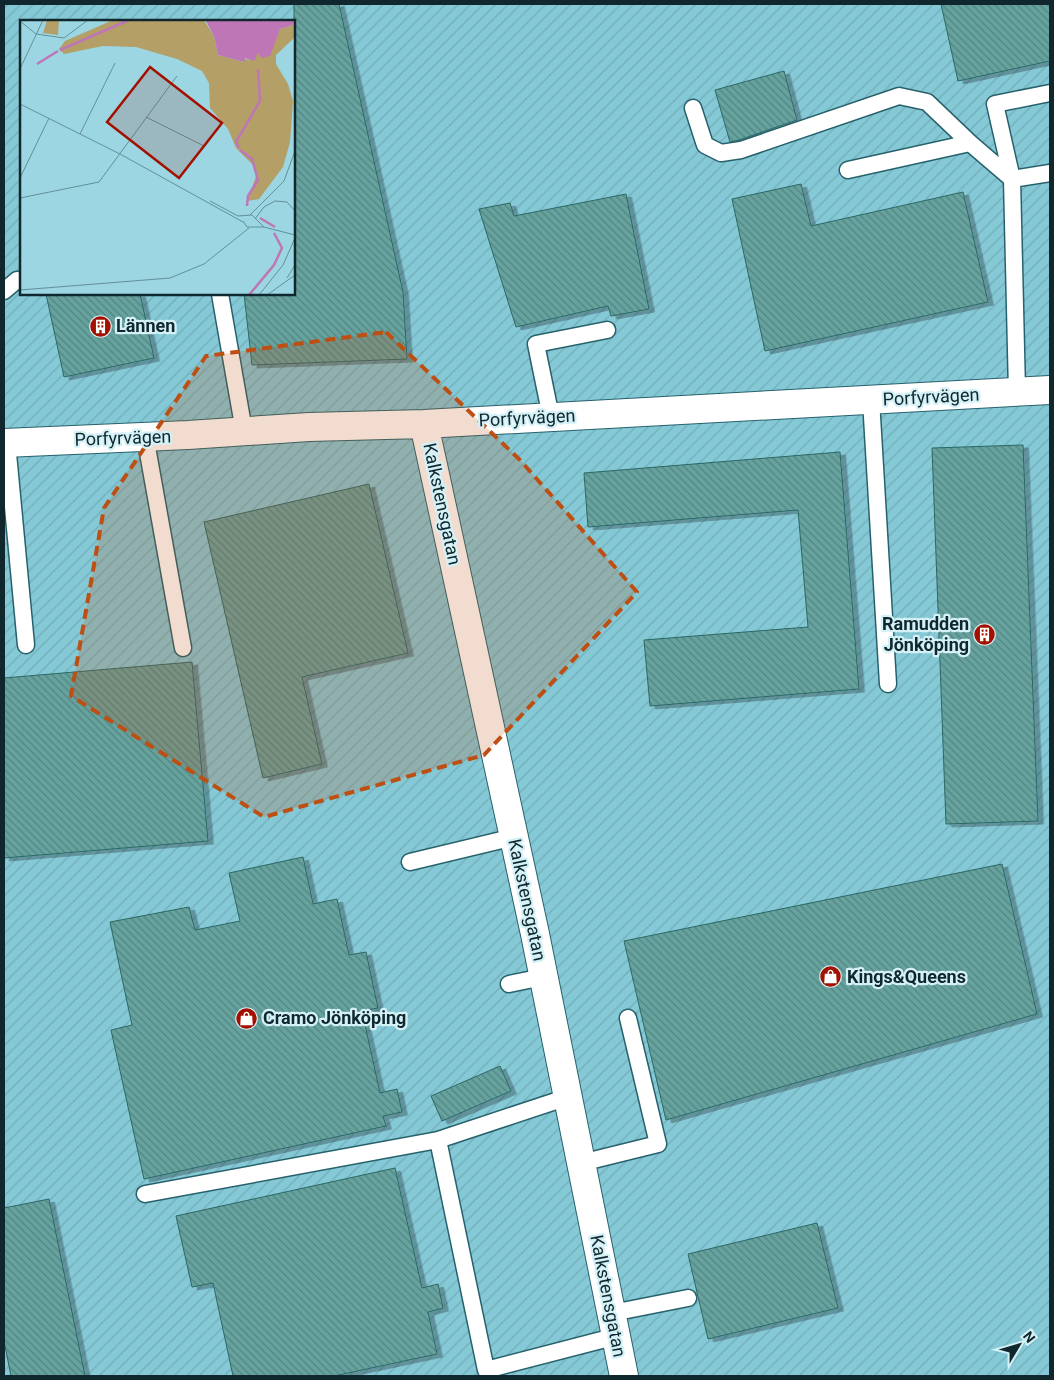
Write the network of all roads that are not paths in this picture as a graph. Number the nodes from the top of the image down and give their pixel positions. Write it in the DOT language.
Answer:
graph roads {
  1 [pos="1050,93"];
  2 [pos="693,108"];
  3 [pos="970,142"];
  4 [pos="848,170"];
  5 [pos="1050,173"];
  6 [pos="1012,179"];
  7 [pos="17,280"];
  8 [pos="4,291"];
  9 [pos="220,295"];
  10 [pos="608,330"];
  11 [pos="1050,390"];
  12 [pos="1018,392"];
  13 [pos="871,400"];
  14 [pos="551,417"];
  15 [pos="424,424"];
  16 [pos="244,431"];
  17 [pos="145,436"];
  18 [pos="5,443"];
  19 [pos="26,645"];
  20 [pos="183,648"];
  21 [pos="888,684"];
  22 [pos="514,836"];
  23 [pos="410,862"];
  24 [pos="543,977"];
  25 [pos="509,984"];
  26 [pos="628,1018"];
  27 [pos="568,1097"];
  28 [pos="438,1140"];
  29 [pos="582,1163"];
  30 [pos="145,1194"];
  31 [pos="688,1298"];
  32 [pos="614,1324"];
  33 [pos="624,1376"];
  1 -- 6 [label="lane"];
  2 -- 3 [label="lane"];
  3 -- 4 [label="lane"];
  3 -- 6 [label="lane"];
  5 -- 6 [label="lane"];
  6 -- 12 [label="lane"];
  7 -- 8 [label="lane"];
  9 -- 16 [label="lane"];
  10 -- 14 [label="lane"];
  11 -- 12 [label="street, Porfyrvägen"];
  12 -- 13 [label="street, Porfyrvägen"];
  13 -- 14 [label="street, Porfyrvägen"];
  13 -- 21 [label="lane"];
  14 -- 15 [label="street, Porfyrvägen"];
  15 -- 16 [label="street, Porfyrvägen"];
  15 -- 22 [label="street, Kalkstensgatan"];
  16 -- 17 [label="street, Porfyrvägen"];
  17 -- 18 [label="street, Porfyrvägen"];
  17 -- 20 [label="lane"];
  18 -- 19 [label="lane"];
  22 -- 23 [label="lane"];
  22 -- 24 [label="street, Kalkstensgatan"];
  24 -- 25 [label="lane"];
  24 -- 27 [label="street, Kalkstensgatan"];
  26 -- 29 [label="lane"];
  27 -- 28 [label="lane"];
  27 -- 29 [label="street, Kalkstensgatan"];
  28 -- 30 [label="lane"];
  28 -- 32 [label="lane"];
  29 -- 32 [label="street, Kalkstensgatan"];
  31 -- 32 [label="lane"];
  32 -- 33 [label="street, Kalkstensgatan"];
}
